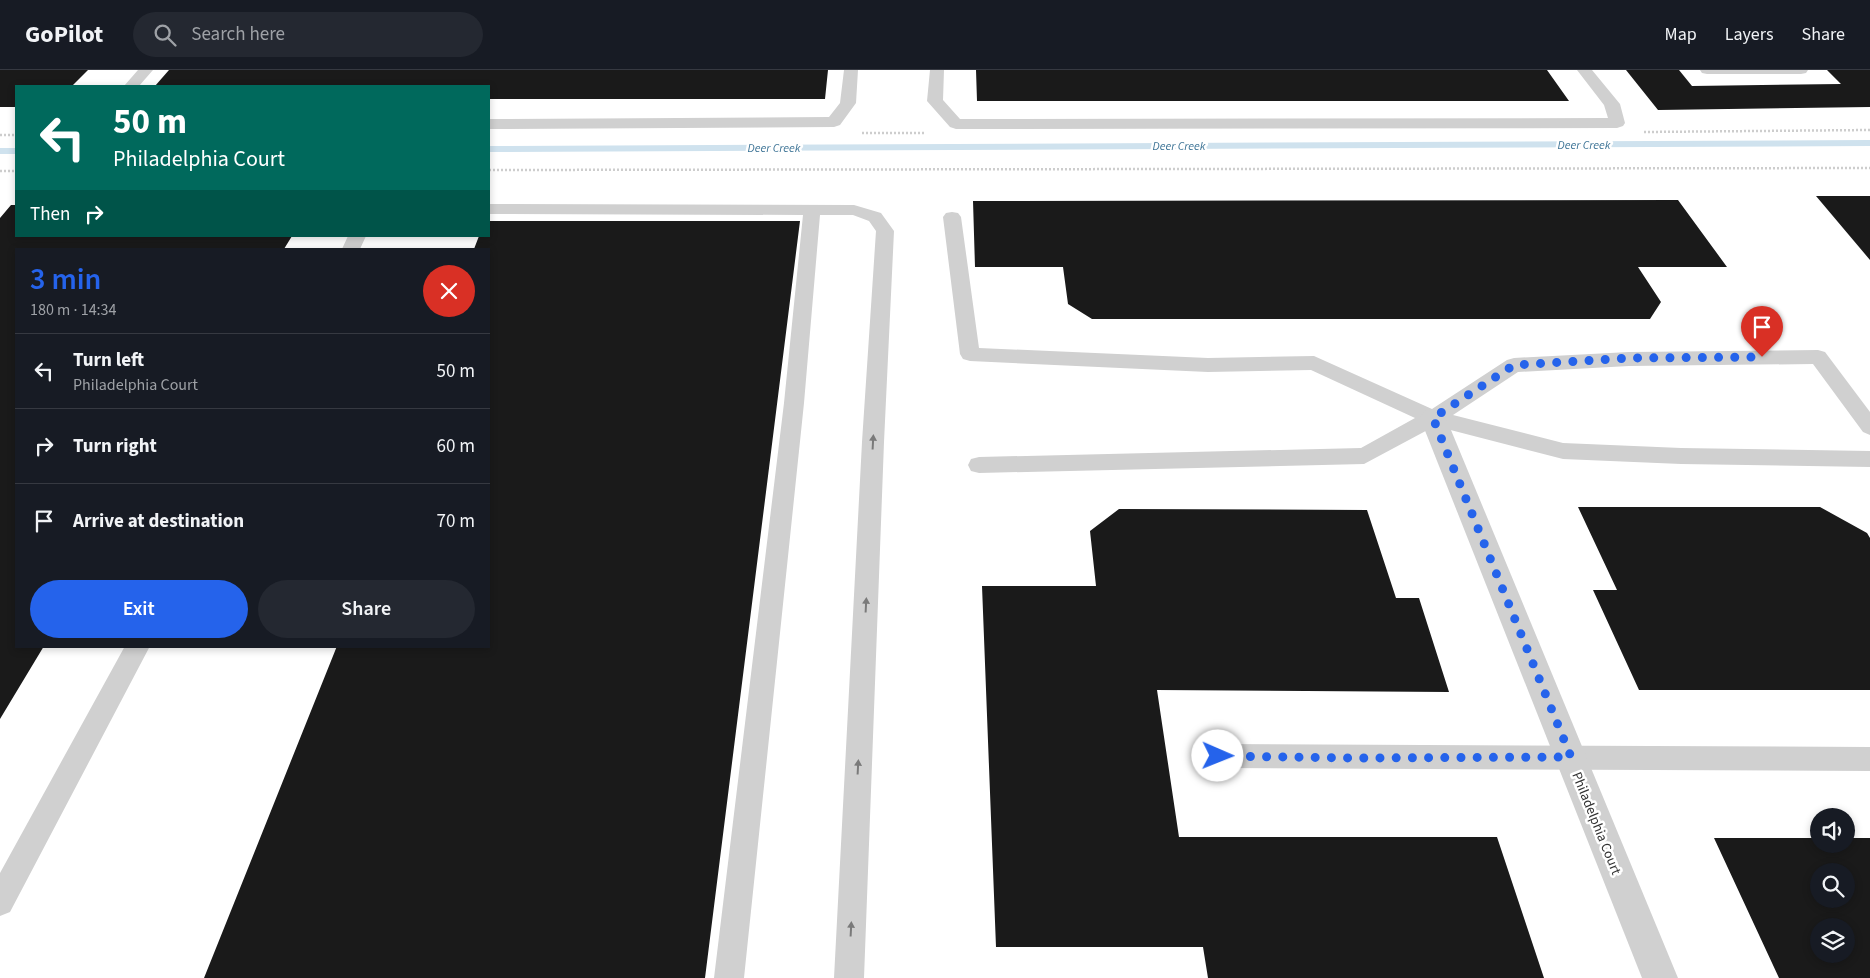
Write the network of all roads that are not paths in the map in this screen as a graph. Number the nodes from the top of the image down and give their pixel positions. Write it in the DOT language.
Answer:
graph roads {
  1 [pos="146,70"];
  2 [pos="851,70"];
  3 [pos="936,70"];
  4 [pos="1584,70"];
  5 [pos="1707,70"];
  6 [pos="1801,70"];
  7 [pos="132,85"];
  8 [pos="490,124"];
  9 [pos="490,209"];
  10 [pos="812,210"];
  11 [pos="952,217"];
  12 [pos="1433,418"];
  13 [pos="1870,427"];
  14 [pos="1870,458"];
  15 [pos="979,465"];
  16 [pos="137,648"];
  17 [pos="1218,756"];
  18 [pos="1571,757"];
  19 [pos="1870,759"];
  20 [pos="0,902"];
  21 [pos="728,978"];
  22 [pos="849,978"];
  23 [pos="1660,978"];
  1 -- 7 [label="lane"];
  2 -- 8 [label="lane"];
  3 -- 4 [label="lane"];
  5 -- 6 [label="lane"];
  9 -- 10 [label="lane"];
  10 -- 21 [label="lane"];
  22 -- 10 [label="lane, one-way"];
  11 -- 12 [label="lane"];
  12 -- 13 [label="lane"];
  12 -- 14 [label="lane"];
  12 -- 15 [label="lane"];
  12 -- 18 [label="street, Philadelphia Court"];
  16 -- 20 [label="lane"];
  17 -- 18 [label="lane"];
  18 -- 19 [label="lane"];
  18 -- 23 [label="street, Philadelphia Court"];
}
